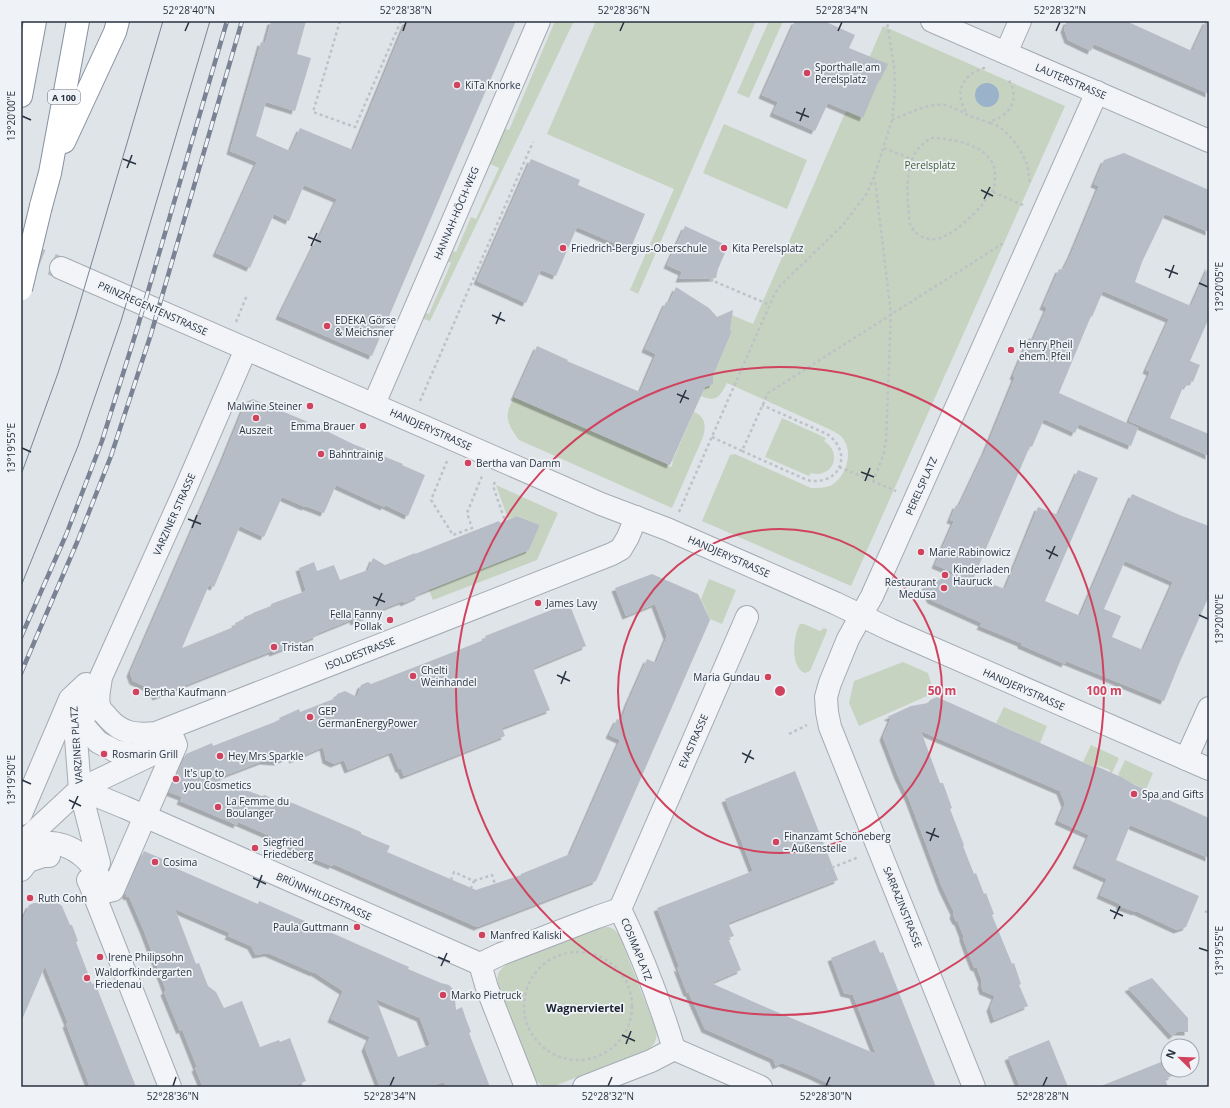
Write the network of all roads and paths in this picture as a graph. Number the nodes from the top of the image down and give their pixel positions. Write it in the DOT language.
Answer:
graph roads {
  1 [pos="35,21"];
  2 [pos="78,21"];
  3 [pos="118,21"];
  4 [pos="340,21"];
  5 [pos="401,21"];
  6 [pos="539,21"];
  7 [pos="932,21"];
  8 [pos="1020,21"];
  9 [pos="887,22"];
  10 [pos="1006,53"];
  11 [pos="986,65"];
  12 [pos="1009,76"];
  13 [pos="1097,92"];
  14 [pos="21,96"];
  15 [pos="965,114"];
  16 [pos="892,120"];
  17 [pos="990,123"];
  18 [pos="1209,141"];
  19 [pos="533,142"];
  20 [pos="884,148"];
  21 [pos="912,159"];
  22 [pos="50,173"];
  23 [pos="874,177"];
  24 [pos="1033,188"];
  25 [pos="992,192"];
  26 [pos="1025,206"];
  27 [pos="1010,240"];
  28 [pos="61,268"];
  29 [pos="704,277"];
  30 [pos="21,289"];
  31 [pos="247,295"];
  32 [pos="770,305"];
  33 [pos="891,314"];
  34 [pos="235,324"];
  35 [pos="246,349"];
  36 [pos="374,404"];
  37 [pos="419,404"];
  38 [pos="762,405"];
  39 [pos="712,437"];
  40 [pos="742,451"];
  41 [pos="448,458"];
  42 [pos="839,467"];
  43 [pos="484,474"];
  44 [pos="496,479"];
  45 [pos="873,482"];
  46 [pos="898,492"];
  47 [pos="676,515"];
  48 [pos="636,517"];
  49 [pos="505,520"];
  50 [pos="861,616"];
  51 [pos="747,617"];
  52 [pos="101,677"];
  53 [pos="72,699"];
  54 [pos="1209,708"];
  55 [pos="809,724"];
  56 [pos="789,734"];
  57 [pos="162,748"];
  58 [pos="1186,760"];
  59 [pos="1209,769"];
  60 [pos="80,789"];
  61 [pos="21,814"];
  62 [pos="137,814"];
  63 [pos="22,846"];
  64 [pos="861,856"];
  65 [pos="21,870"];
  66 [pos="826,870"];
  67 [pos="451,880"];
  68 [pos="474,881"];
  69 [pos="102,882"];
  70 [pos="495,884"];
  71 [pos="471,888"];
  72 [pos="620,909"];
  73 [pos="1205,911"];
  74 [pos="1209,912"];
  75 [pos="480,964"];
  76 [pos="628,986"];
  77 [pos="674,1049"];
  78 [pos="170,1087"];
  79 [pos="526,1087"];
  80 [pos="584,1087"];
  81 [pos="761,1087"];
  82 [pos="974,1087"];
  1 -- 14 [label="highway"];
  2 -- 22 [label="highway, A 100"];
  3 -- 22 [label="highway"];
  4 -- 5 [label="path"];
  6 -- 36 [label="street, HANNAH-HÖCH-WEG"];
  7 -- 10 [label="street, LAUTERSTRASSE"];
  8 -- 10 [label="street"];
  9 -- 16 [label="path"];
  10 -- 13 [label="street, LAUTERSTRASSE"];
  11 -- 15 [label="path"];
  12 -- 17 [label="path"];
  13 -- 18 [label="street, LAUTERSTRASSE"];
  13 -- 50 [label="street, PERELSPLATZ"];
  15 -- 16 [label="path"];
  15 -- 17 [label="path"];
  16 -- 20 [label="path"];
  17 -- 24 [label="path"];
  19 -- 37 [label="path"];
  20 -- 21 [label="path"];
  20 -- 23 [label="path"];
  21 -- 25 [label="path"];
  21 -- 25 [label="path"];
  22 -- 30 [label="highway, A 100, bridge"];
  23 -- 32 [label="path"];
  23 -- 33 [label="path"];
  25 -- 26 [label="path"];
  27 -- 33 [label="path"];
  28 -- 35 [label="street, PRINZREGENTENSTRASSE"];
  29 -- 32 [label="path"];
  31 -- 34 [label="path"];
  32 -- 39 [label="path"];
  33 -- 38 [label="path"];
  33 -- 45 [label="path"];
  35 -- 36 [label="street, HANDJERYSTRASSE"];
  35 -- 52 [label="street, VARZINER STRASSE"];
  36 -- 48 [label="street, HANDJERYSTRASSE"];
  38 -- 40 [label="path"];
  38 -- 42 [label="path"];
  39 -- 40 [label="path"];
  39 -- 47 [label="path"];
  40 -- 42 [label="path"];
  41 -- 43 [label="path"];
  42 -- 45 [label="path"];
  44 -- 49 [label="path"];
  45 -- 46 [label="path"];
  48 -- 50 [label="street, HANDJERYSTRASSE"];
  48 -- 52 [label="street, ISOLDESTRASSE"];
  50 -- 58 [label="street, HANDJERYSTRASSE"];
  50 -- 82 [label="street, SARRAZINSTRASSE"];
  51 -- 72 [label="street, EVASTRASSE"];
  53 -- 57 [label="street, VARZINER PLATZ"];
  53 -- 60 [label="street, VARZINER PLATZ"];
  53 -- 61 [label="street, VARZINER PLATZ"];
  54 -- 58 [label="street"];
  55 -- 56 [label="path"];
  57 -- 60 [label="street, VARZINER PLATZ"];
  57 -- 62 [label="street"];
  58 -- 59 [label="street, HANDJERYSTRASSE"];
  60 -- 62 [label="street, VARZINER PLATZ"];
  60 -- 63 [label="street, VARZINER PLATZ"];
  60 -- 69 [label="street, VARZINER PLATZ"];
  62 -- 69 [label="street"];
  62 -- 75 [label="street, BRÜNNHILDESTRASSE"];
  63 -- 69 [label="street, VARZINER PLATZ"];
  64 -- 66 [label="path"];
  65 -- 69 [label="street"];
  67 -- 68 [label="path"];
  68 -- 70 [label="path"];
  68 -- 71 [label="path"];
  69 -- 78 [label="street"];
  72 -- 75 [label="street, COSIMAPLATZ"];
  72 -- 77 [label="street, COSIMAPLATZ"];
  73 -- 74 [label="path"];
  75 -- 79 [label="street"];
  76 -- 76 [label="path"];
  77 -- 80 [label="street"];
  77 -- 81 [label="street"];
}
